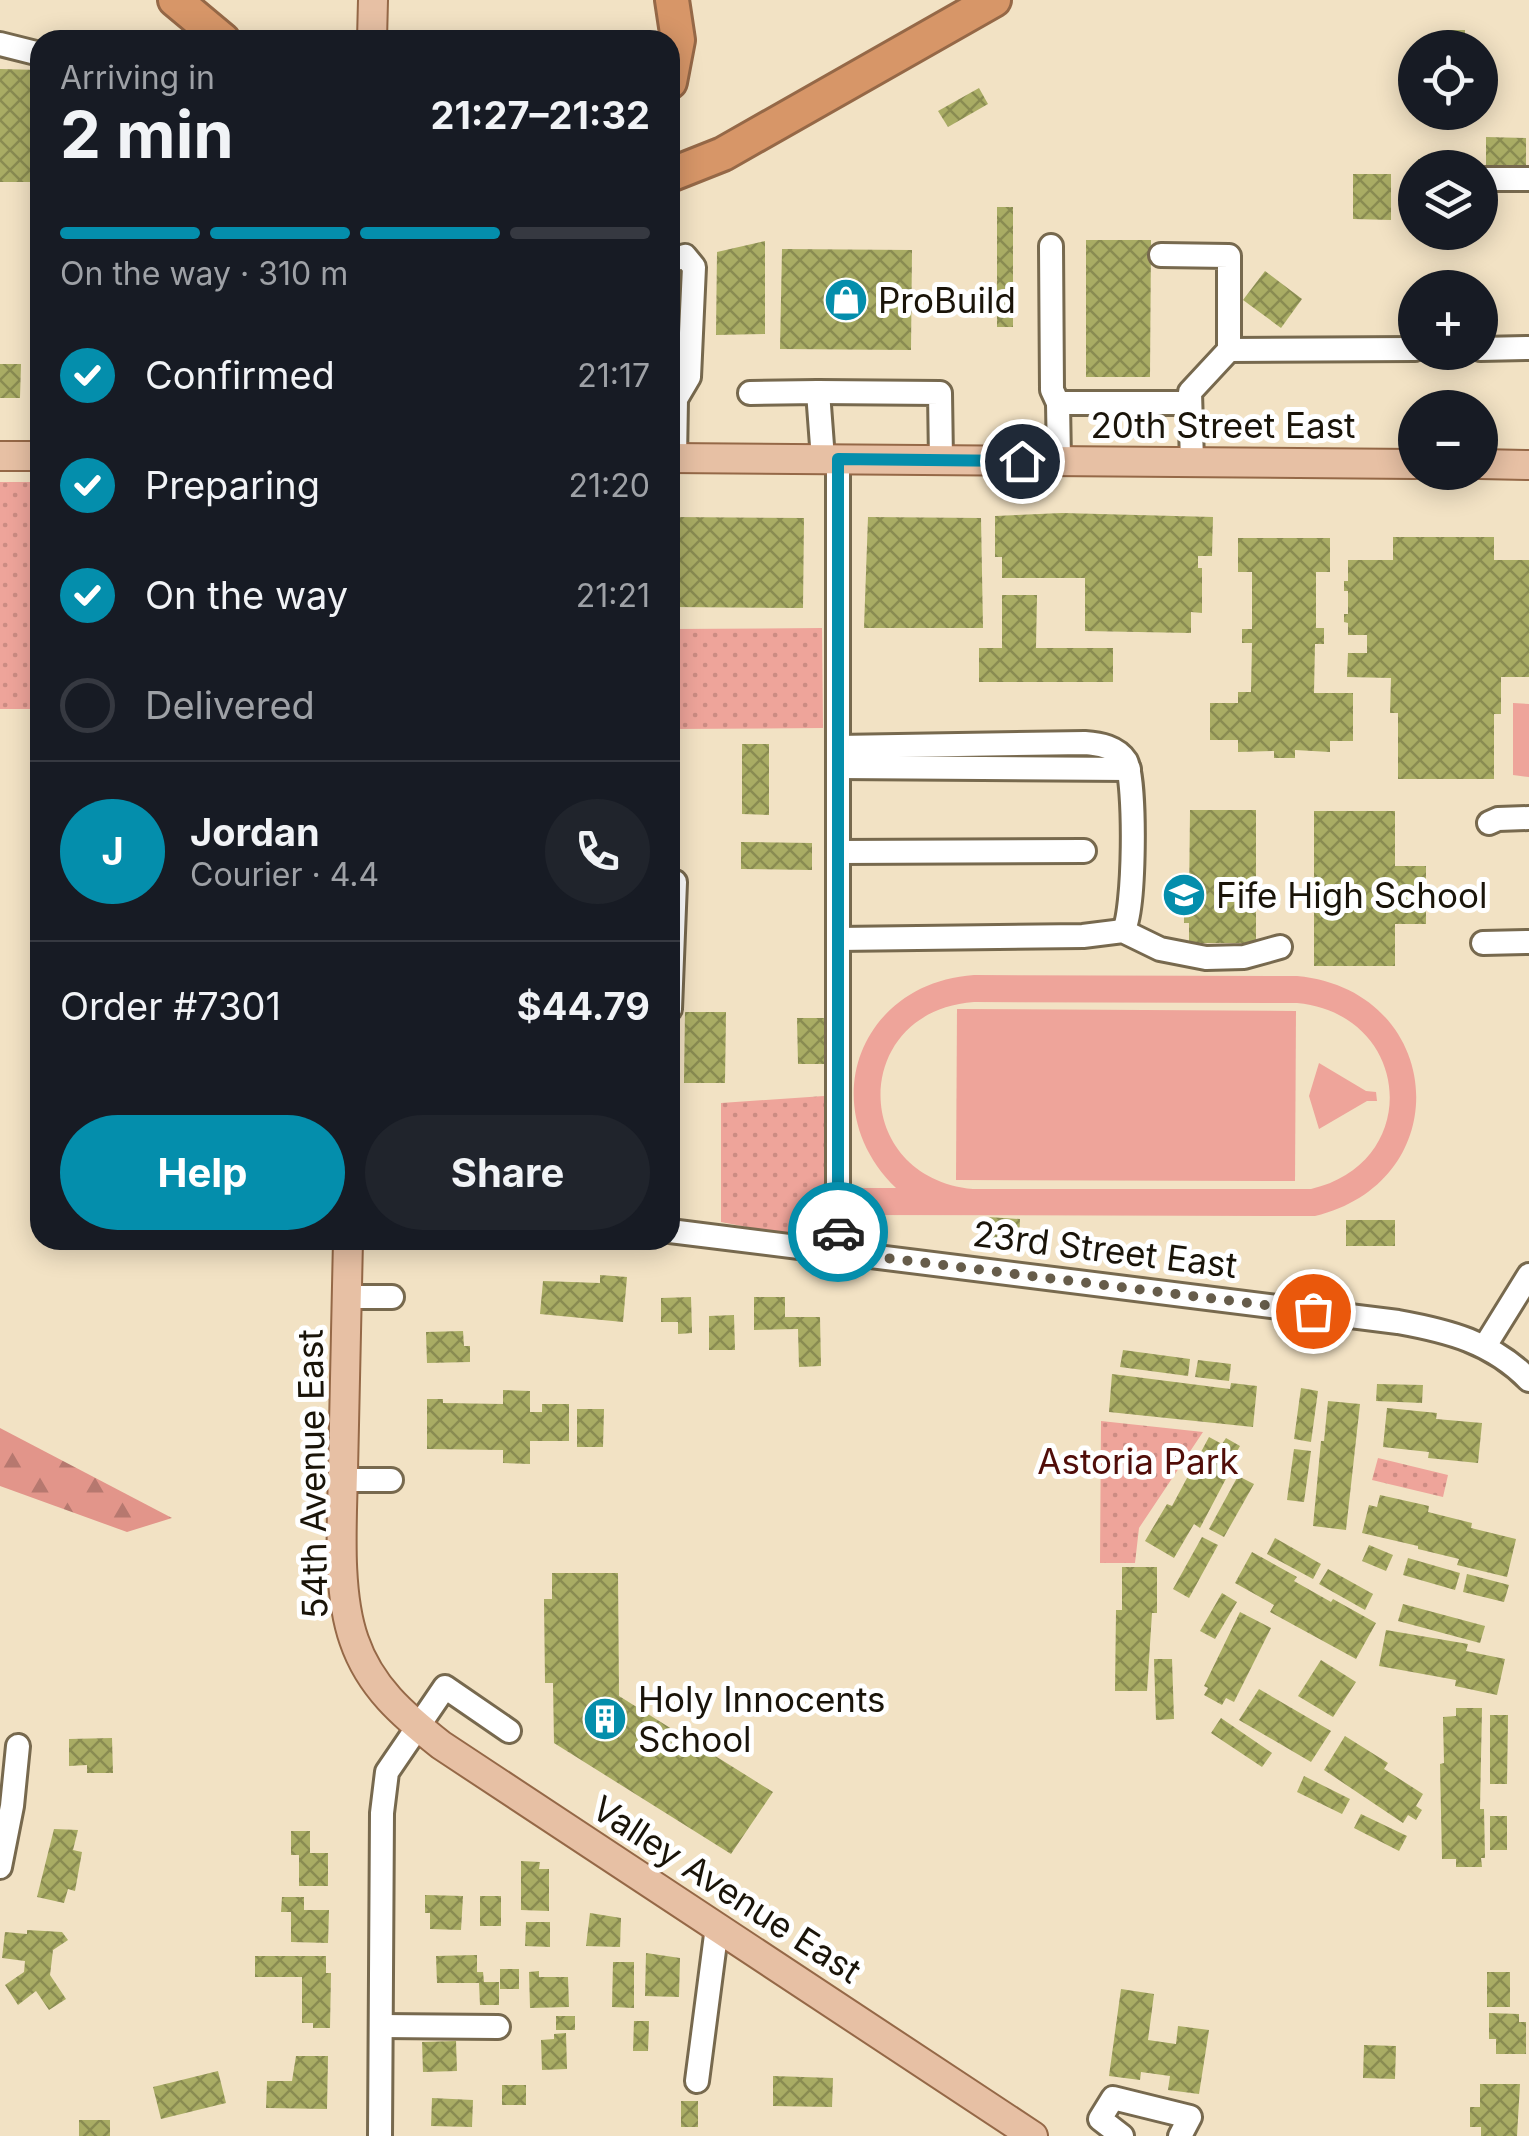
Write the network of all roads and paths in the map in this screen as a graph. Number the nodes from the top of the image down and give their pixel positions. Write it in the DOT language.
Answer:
graph roads {
  1 [pos="176,0"];
  2 [pos="373,0"];
  3 [pos="672,0"];
  4 [pos="994,0"];
  5 [pos="212,30"];
  6 [pos="372,30"];
  7 [pos="676,30"];
  8 [pos="0,44"];
  9 [pos="30,52"];
  10 [pos="680,171"];
  11 [pos="1498,179"];
  12 [pos="1529,179"];
  13 [pos="1051,246"];
  14 [pos="1160,255"];
  15 [pos="680,258"];
  16 [pos="1498,348"];
  17 [pos="1529,348"];
  18 [pos="1398,349"];
  19 [pos="1228,350"];
  20 [pos="680,390"];
  21 [pos="750,392"];
  22 [pos="818,392"];
  23 [pos="1058,402"];
  24 [pos="1190,403"];
  25 [pos="0,456"];
  26 [pos="30,456"];
  27 [pos="680,458"];
  28 [pos="830,459"];
  29 [pos="941,460"];
  30 [pos="1059,461"];
  31 [pos="1192,462"];
  32 [pos="1398,464"];
  33 [pos="1498,464"];
  34 [pos="1529,465"];
  35 [pos="838,757"];
  36 [pos="1529,818"];
  37 [pos="1489,823"];
  38 [pos="1084,850"];
  39 [pos="838,852"];
  40 [pos="1123,931"];
  41 [pos="838,939"];
  42 [pos="1529,942"];
  43 [pos="1483,943"];
  44 [pos="1280,947"];
  45 [pos="680,1231"];
  46 [pos="348,1250"];
  47 [pos="838,1252"];
  48 [pos="1529,1276"];
  49 [pos="347,1298"];
  50 [pos="392,1298"];
  51 [pos="1486,1346"];
  52 [pos="1524,1375"];
  53 [pos="343,1480"];
  54 [pos="391,1480"];
  55 [pos="385,1698"];
  56 [pos="418,1727"];
  57 [pos="509,1731"];
  58 [pos="18,1746"];
  59 [pos="1,1862"];
  60 [pos="717,1927"];
  61 [pos="381,2026"];
  62 [pos="498,2028"];
  63 [pos="697,2081"];
  64 [pos="380,2136"];
  65 [pos="1033,2136"];
  66 [pos="1122,2136"];
  67 [pos="1180,2136"];
  1 -- 5 [label="highway"];
  2 -- 6 [label="main road"];
  3 -- 7 [label="highway"];
  4 -- 10 [label="highway"];
  8 -- 9 [label="street"];
  11 -- 12 [label="street"];
  13 -- 23 [label="street"];
  14 -- 19 [label="street"];
  15 -- 20 [label="street"];
  16 -- 17 [label="street"];
  18 -- 19 [label="street"];
  19 -- 24 [label="street"];
  21 -- 22 [label="street"];
  22 -- 28 [label="street"];
  22 -- 29 [label="street"];
  23 -- 24 [label="street"];
  23 -- 30 [label="street"];
  24 -- 31 [label="street"];
  25 -- 26 [label="main road"];
  27 -- 28 [label="main road, 20th Street East"];
  28 -- 29 [label="main road, 20th Street East"];
  28 -- 35 [label="street"];
  29 -- 30 [label="main road, 20th Street East"];
  30 -- 31 [label="main road, 20th Street East"];
  31 -- 32 [label="main road, 20th Street East"];
  33 -- 34 [label="main road"];
  35 -- 39 [label="street"];
  35 -- 40 [label="street"];
  36 -- 37 [label="street"];
  38 -- 39 [label="street"];
  39 -- 41 [label="street"];
  40 -- 41 [label="street"];
  40 -- 44 [label="street"];
  41 -- 47 [label="street"];
  42 -- 43 [label="street"];
  45 -- 47 [label="street, 23rd Street East"];
  46 -- 49 [label="main road, 54th Avenue East"];
  47 -- 51 [label="street, 23rd Street East"];
  48 -- 51 [label="street"];
  49 -- 50 [label="street"];
  49 -- 53 [label="main road, 54th Avenue East"];
  51 -- 52 [label="street, 23rd Street East"];
  53 -- 54 [label="street"];
  53 -- 55 [label="main road, 54th Avenue East"];
  55 -- 56 [label="main road, Valley Avenue East"];
  56 -- 57 [label="street"];
  56 -- 60 [label="main road, Valley Avenue East"];
  56 -- 61 [label="street"];
  58 -- 59 [label="street"];
  60 -- 63 [label="street"];
  60 -- 65 [label="main road, Valley Avenue East"];
  61 -- 62 [label="street"];
  61 -- 64 [label="street"];
  66 -- 67 [label="street"];
}
